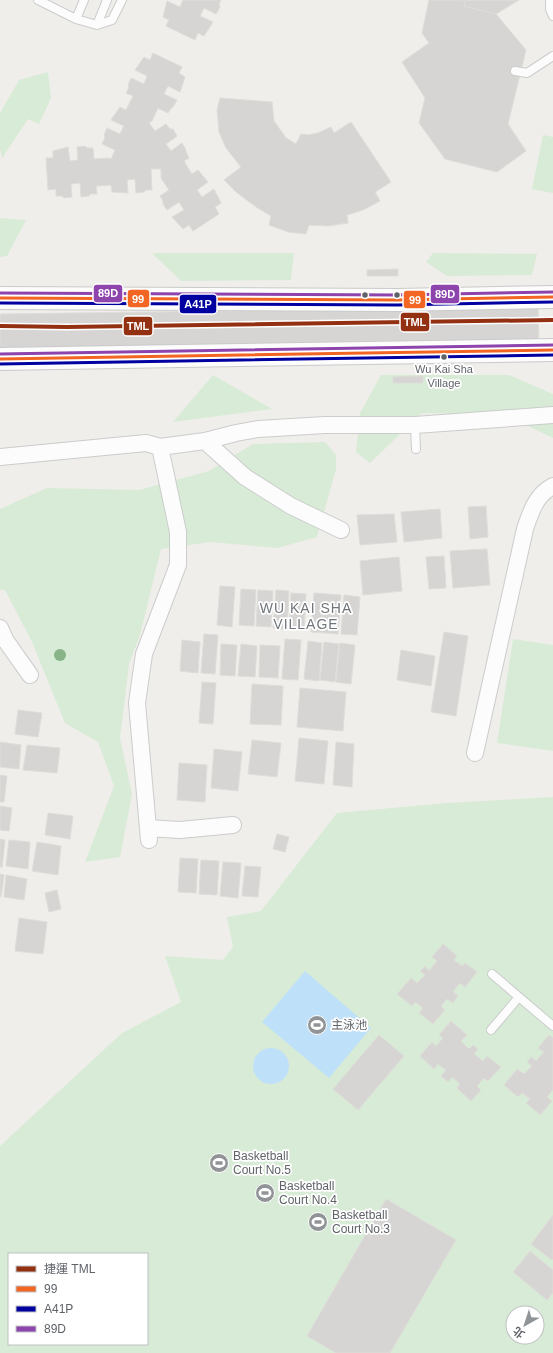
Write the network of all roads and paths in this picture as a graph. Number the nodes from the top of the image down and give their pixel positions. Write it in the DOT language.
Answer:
graph roads {
  1 [pos="38,0"];
  2 [pos="84,0"];
  3 [pos="107,0"];
  4 [pos="122,0"];
  5 [pos="550,0"];
  6 [pos="553,16"];
  7 [pos="76,19"];
  8 [pos="97,24"];
  9 [pos="553,56"];
  10 [pos="515,71"];
  11 [pos="553,297"];
  12 [pos="0,298"];
  13 [pos="553,350"];
  14 [pos="0,359"];
  15 [pos="553,415"];
  16 [pos="415,425"];
  17 [pos="205,441"];
  18 [pos="160,446"];
  19 [pos="416,449"];
  20 [pos="0,457"];
  21 [pos="553,486"];
  22 [pos="341,530"];
  23 [pos="0,628"];
  24 [pos="30,675"];
  25 [pos="475,753"];
  26 [pos="234,825"];
  27 [pos="492,974"];
  28 [pos="519,997"];
  29 [pos="553,1026"];
  30 [pos="491,1030"];
  1 -- 7 [label="lane"];
  2 -- 7 [label="lane"];
  3 -- 8 [label="lane"];
  4 -- 8 [label="lane"];
  5 -- 6 [label="lane"];
  7 -- 8 [label="lane"];
  9 -- 10 [label="lane"];
  11 -- 12 [label="main road"];
  13 -- 14 [label="main road"];
  15 -- 16 [label="street"];
  16 -- 17 [label="street"];
  16 -- 19 [label="lane"];
  17 -- 18 [label="street"];
  17 -- 22 [label="street"];
  18 -- 20 [label="street"];
  18 -- 26 [label="street"];
  21 -- 25 [label="street"];
  23 -- 24 [label="street"];
  27 -- 28 [label="lane"];
  28 -- 29 [label="lane"];
  28 -- 30 [label="lane"];
}
